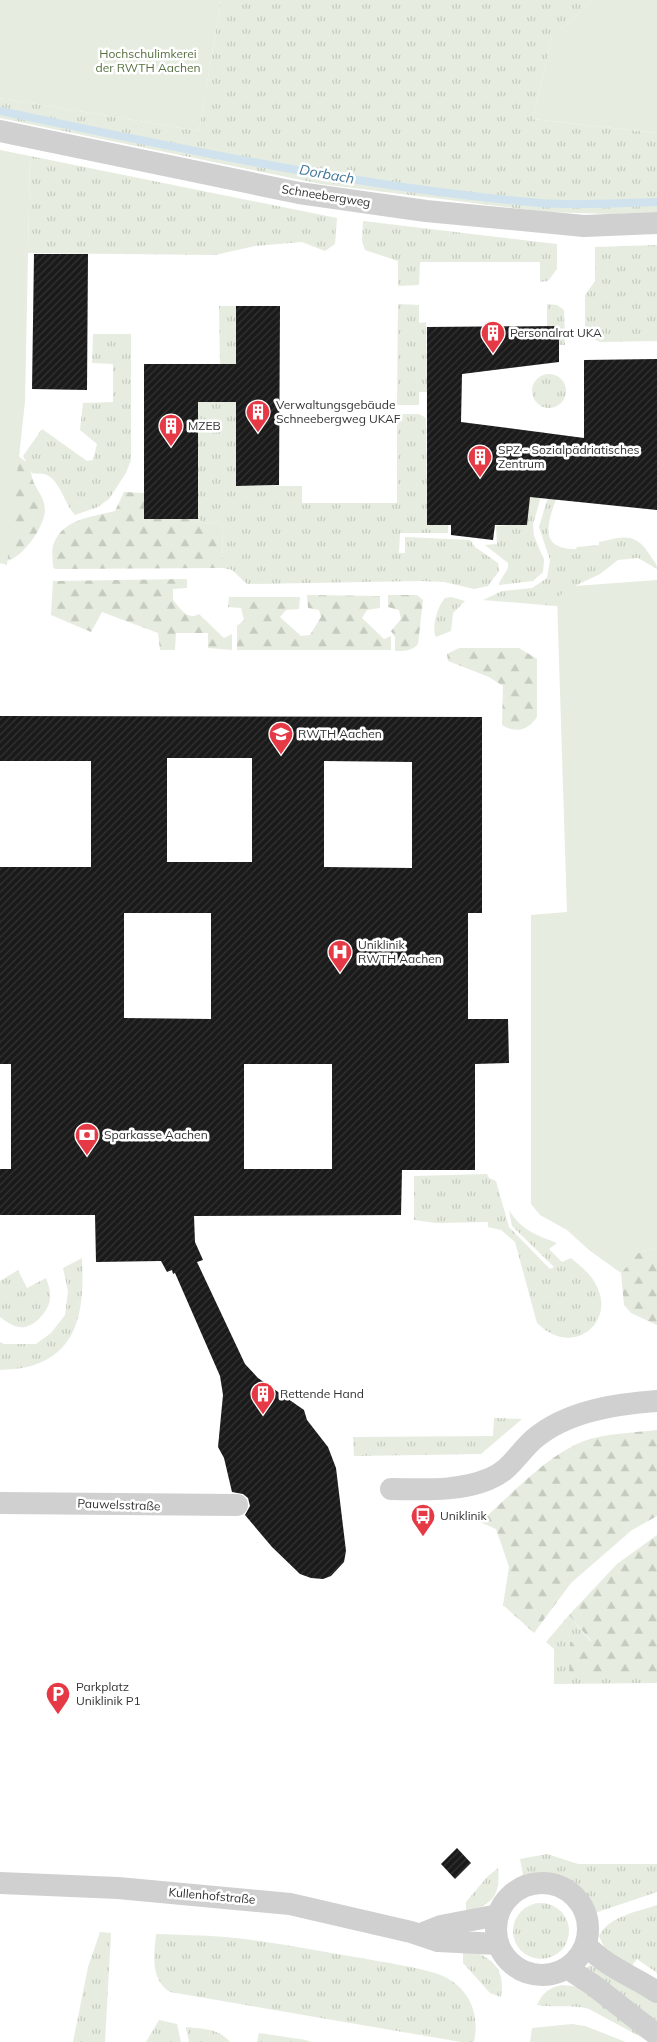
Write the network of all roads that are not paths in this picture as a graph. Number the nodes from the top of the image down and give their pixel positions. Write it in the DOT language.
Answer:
graph roads {
  1 [pos="0,131"];
  2 [pos="657,223"];
  3 [pos="657,1401"];
  4 [pos="390,1489"];
  5 [pos="0,1503"];
  6 [pos="237,1505"];
  7 [pos="0,1883"];
  8 [pos="498,1915"];
  9 [pos="421,1934"];
  10 [pos="498,1944"];
  11 [pos="586,1945"];
  12 [pos="567,1968"];
  13 [pos="657,1992"];
  14 [pos="657,2035"];
  1 -- 2 [label="street, Schneebergweg"];
  3 -- 4 [label="street"];
  5 -- 6 [label="street, Pauwelsstraße"];
  7 -- 9 [label="street, Kullenhofstraße"];
  8 -- 9 [label="street"];
  8 -- 10 [label="street"];
  8 -- 11 [label="street"];
  9 -- 10 [label="street, Kullenhofstraße"];
  10 -- 12 [label="street"];
  11 -- 12 [label="street"];
  11 -- 13 [label="street"];
  12 -- 14 [label="street"];
}
